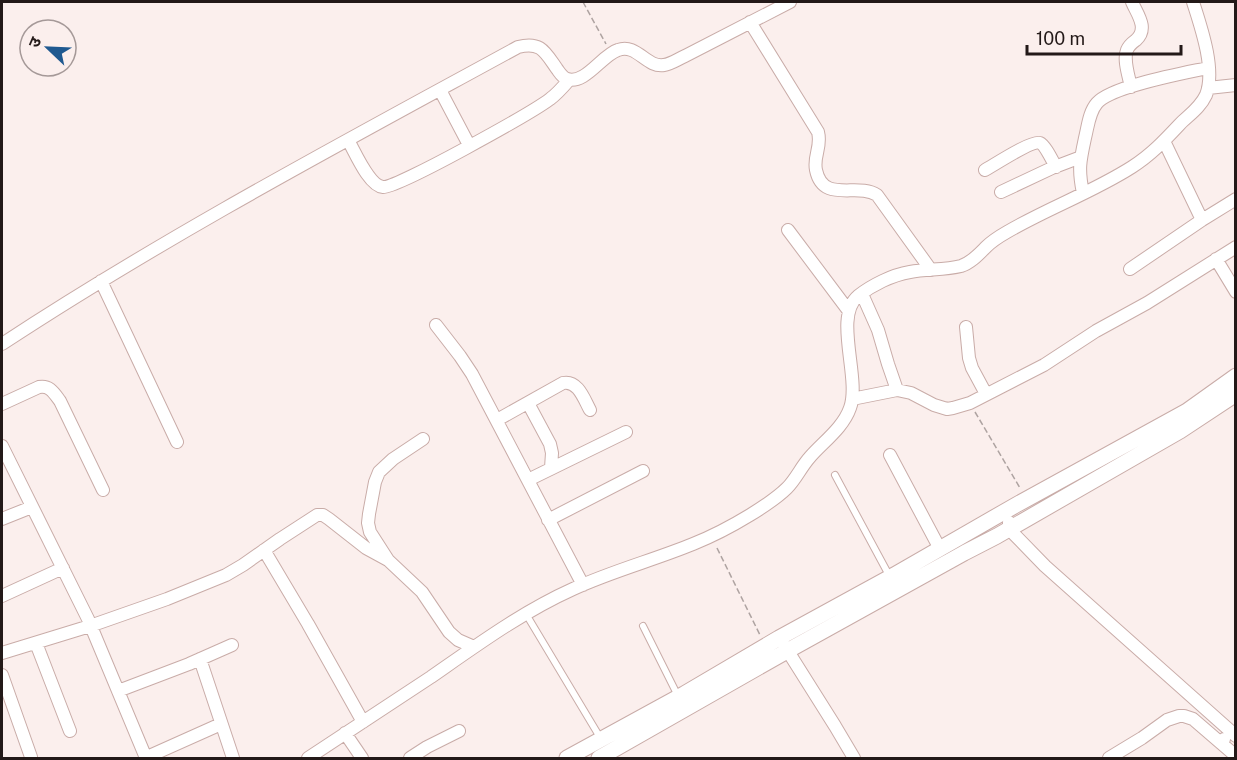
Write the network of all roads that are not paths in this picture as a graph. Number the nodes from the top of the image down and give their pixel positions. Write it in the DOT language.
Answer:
graph roads {
  1 [pos="790,2"];
  2 [pos="1132,2"];
  3 [pos="1193,2"];
  4 [pos="750,22"];
  5 [pos="1208,68"];
  6 [pos="569,80"];
  7 [pos="1236,85"];
  8 [pos="1131,87"];
  9 [pos="1208,88"];
  10 [pos="440,90"];
  11 [pos="348,140"];
  12 [pos="1164,141"];
  13 [pos="469,146"];
  14 [pos="1081,157"];
  15 [pos="1056,166"];
  16 [pos="985,170"];
  17 [pos="1001,192"];
  18 [pos="1083,193"];
  19 [pos="1236,198"];
  20 [pos="1202,220"];
  21 [pos="788,230"];
  22 [pos="1236,247"];
  23 [pos="1216,259"];
  24 [pos="1130,269"];
  25 [pos="931,270"];
  26 [pos="100,281"];
  27 [pos="1236,292"];
  28 [pos="862,294"];
  29 [pos="848,310"];
  30 [pos="436,325"];
  31 [pos="966,327"];
  32 [pos="2,344"];
  33 [pos="1236,376"];
  34 [pos="897,390"];
  35 [pos="986,394"];
  36 [pos="1236,394"];
  37 [pos="852,399"];
  38 [pos="528,403"];
  39 [pos="2,404"];
  40 [pos="590,410"];
  41 [pos="497,420"];
  42 [pos="626,432"];
  43 [pos="423,439"];
  44 [pos="177,442"];
  45 [pos="2,446"];
  46 [pos="890,455"];
  47 [pos="551,468"];
  48 [pos="643,471"];
  49 [pos="835,475"];
  50 [pos="528,480"];
  51 [pos="103,490"];
  52 [pos="32,507"];
  53 [pos="2,519"];
  54 [pos="548,520"];
  55 [pos="1006,524"];
  56 [pos="940,549"];
  57 [pos="264,550"];
  58 [pos="388,560"];
  59 [pos="63,568"];
  60 [pos="890,577"];
  61 [pos="583,585"];
  62 [pos="2,596"];
  63 [pos="526,614"];
  64 [pos="90,626"];
  65 [pos="643,626"];
  66 [pos="36,643"];
  67 [pos="783,644"];
  68 [pos="232,645"];
  69 [pos="474,647"];
  70 [pos="2,653"];
  71 [pos="200,659"];
  72 [pos="2,675"];
  73 [pos="118,692"];
  74 [pos="678,697"];
  75 [pos="363,722"];
  76 [pos="221,724"];
  77 [pos="70,731"];
  78 [pos="459,731"];
  79 [pos="345,733"];
  80 [pos="1227,736"];
  81 [pos="601,740"];
  82 [pos="1236,756"];
  83 [pos="31,757"];
  84 [pos="145,758"];
  85 [pos="233,759"];
  86 [pos="308,759"];
  87 [pos="362,759"];
  88 [pos="410,759"];
  89 [pos="567,759"];
  90 [pos="598,759"];
  91 [pos="854,759"];
  92 [pos="1109,759"];
  1 -- 4 [label="street"];
  2 -- 8 [label="street"];
  3 -- 5 [label="street"];
  4 -- 6 [label="street"];
  4 -- 25 [label="street"];
  5 -- 8 [label="street"];
  5 -- 9 [label="street"];
  6 -- 10 [label="street"];
  6 -- 13 [label="street"];
  7 -- 9 [label="street"];
  8 -- 14 [label="street"];
  9 -- 12 [label="street"];
  10 -- 11 [label="street"];
  10 -- 13 [label="street"];
  11 -- 13 [label="street"];
  11 -- 26 [label="street"];
  12 -- 18 [label="street"];
  12 -- 20 [label="street"];
  14 -- 15 [label="street"];
  14 -- 18 [label="street"];
  15 -- 16 [label="street"];
  15 -- 17 [label="street"];
  18 -- 25 [label="street"];
  19 -- 20 [label="street"];
  20 -- 24 [label="street"];
  21 -- 29 [label="street"];
  22 -- 23 [label="street"];
  23 -- 27 [label="street"];
  23 -- 35 [label="street"];
  25 -- 28 [label="street"];
  26 -- 32 [label="street"];
  26 -- 44 [label="street"];
  28 -- 29 [label="street"];
  28 -- 34 [label="street"];
  29 -- 37 [label="street"];
  30 -- 41 [label="street"];
  31 -- 35 [label="street"];
  33 -- 55 [label="street"];
  34 -- 35 [label="street"];
  34 -- 37 [label="street"];
  36 -- 55 [label="street"];
  37 -- 61 [label="street"];
  38 -- 40 [label="street"];
  38 -- 41 [label="street"];
  38 -- 47 [label="street"];
  39 -- 51 [label="street"];
  41 -- 50 [label="street"];
  42 -- 47 [label="street"];
  43 -- 58 [label="street"];
  45 -- 52 [label="street"];
  46 -- 56 [label="street"];
  47 -- 50 [label="street"];
  48 -- 54 [label="street"];
  49 -- 60 [label="lane"];
  50 -- 54 [label="street"];
  52 -- 53 [label="street"];
  52 -- 59 [label="street"];
  54 -- 61 [label="street"];
  55 -- 56 [label="street"];
  55 -- 67 [label="street"];
  55 -- 80 [label="street"];
  56 -- 60 [label="street"];
  57 -- 58 [label="street"];
  57 -- 64 [label="street"];
  57 -- 75 [label="street"];
  58 -- 69 [label="street"];
  59 -- 62 [label="street"];
  59 -- 64 [label="street"];
  60 -- 67 [label="street"];
  61 -- 63 [label="street"];
  63 -- 69 [label="street"];
  63 -- 81 [label="lane"];
  64 -- 66 [label="street"];
  64 -- 73 [label="street"];
  65 -- 74 [label="lane"];
  66 -- 70 [label="street"];
  66 -- 77 [label="street"];
  67 -- 74 [label="street"];
  67 -- 90 [label="street"];
  67 -- 91 [label="street"];
  68 -- 71 [label="street"];
  69 -- 75 [label="street"];
  71 -- 73 [label="street"];
  71 -- 76 [label="street"];
  72 -- 83 [label="street"];
  73 -- 84 [label="street"];
  74 -- 81 [label="street"];
  75 -- 79 [label="street"];
  76 -- 84 [label="street"];
  76 -- 85 [label="street"];
  78 -- 88 [label="street"];
  79 -- 86 [label="street"];
  79 -- 87 [label="street"];
  80 -- 82 [label="street"];
  80 -- 92 [label="street"];
  81 -- 89 [label="street"];
}
